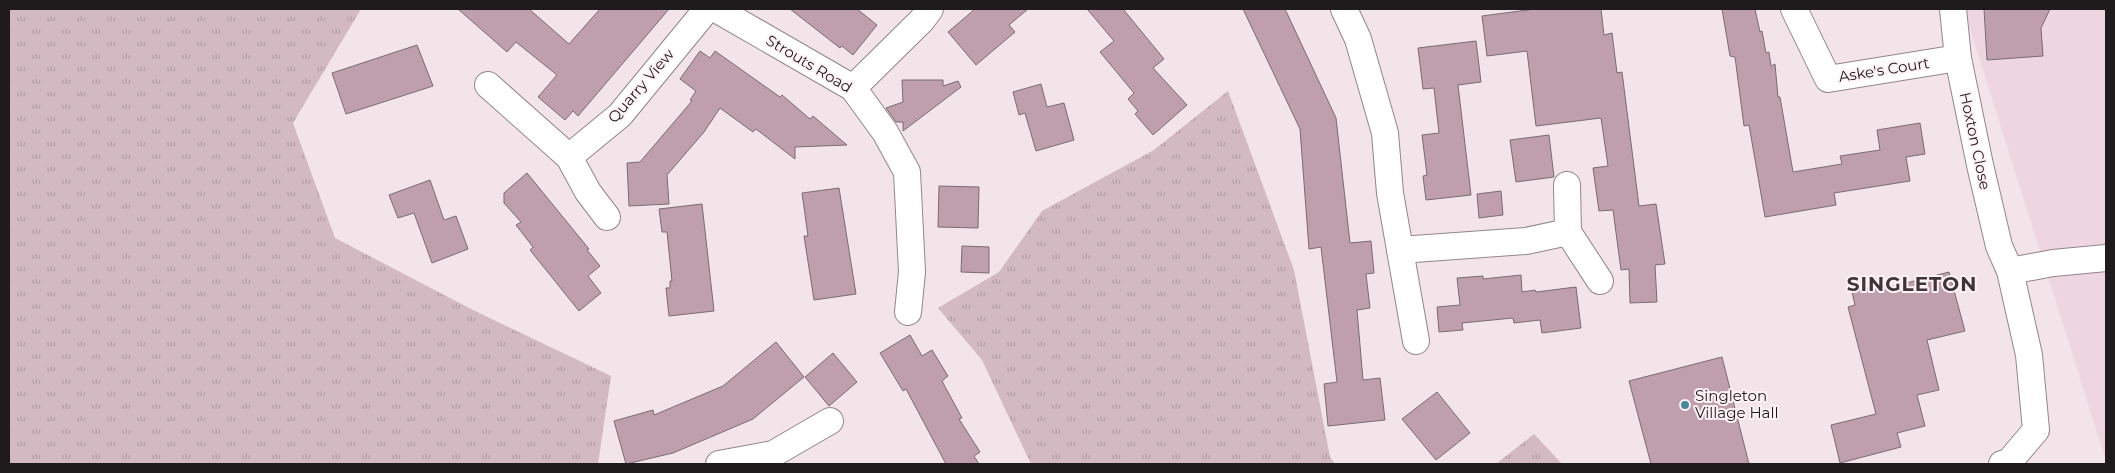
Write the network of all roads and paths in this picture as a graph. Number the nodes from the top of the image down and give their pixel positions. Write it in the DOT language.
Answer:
graph roads {
  1 [pos="707,9"];
  2 [pos="716,9"];
  3 [pos="930,9"];
  4 [pos="1344,9"];
  5 [pos="1794,9"];
  6 [pos="1953,9"];
  7 [pos="1958,58"];
  8 [pos="488,85"];
  9 [pos="853,88"];
  10 [pos="569,157"];
  11 [pos="1567,185"];
  12 [pos="607,217"];
  13 [pos="1568,232"];
  14 [pos="1400,250"];
  15 [pos="2106,258"];
  16 [pos="2010,272"];
  17 [pos="1600,281"];
  18 [pos="908,312"];
  19 [pos="1416,341"];
  20 [pos="830,422"];
  21 [pos="719,464"];
  22 [pos="2002,464"];
  1 -- 10 [label="street, Quarry View"];
  2 -- 9 [label="street, Strouts Road"];
  3 -- 9 [label="street"];
  4 -- 14 [label="street"];
  5 -- 7 [label="street, Aske's Court"];
  6 -- 7 [label="street, Hoxton Close"];
  7 -- 16 [label="street, Hoxton Close"];
  8 -- 10 [label="street"];
  9 -- 18 [label="street, Strouts Road"];
  10 -- 12 [label="street"];
  11 -- 13 [label="street"];
  13 -- 14 [label="street"];
  13 -- 17 [label="street"];
  14 -- 19 [label="street"];
  15 -- 16 [label="street"];
  16 -- 22 [label="street, Hoxton Close"];
  20 -- 21 [label="street"];
}
